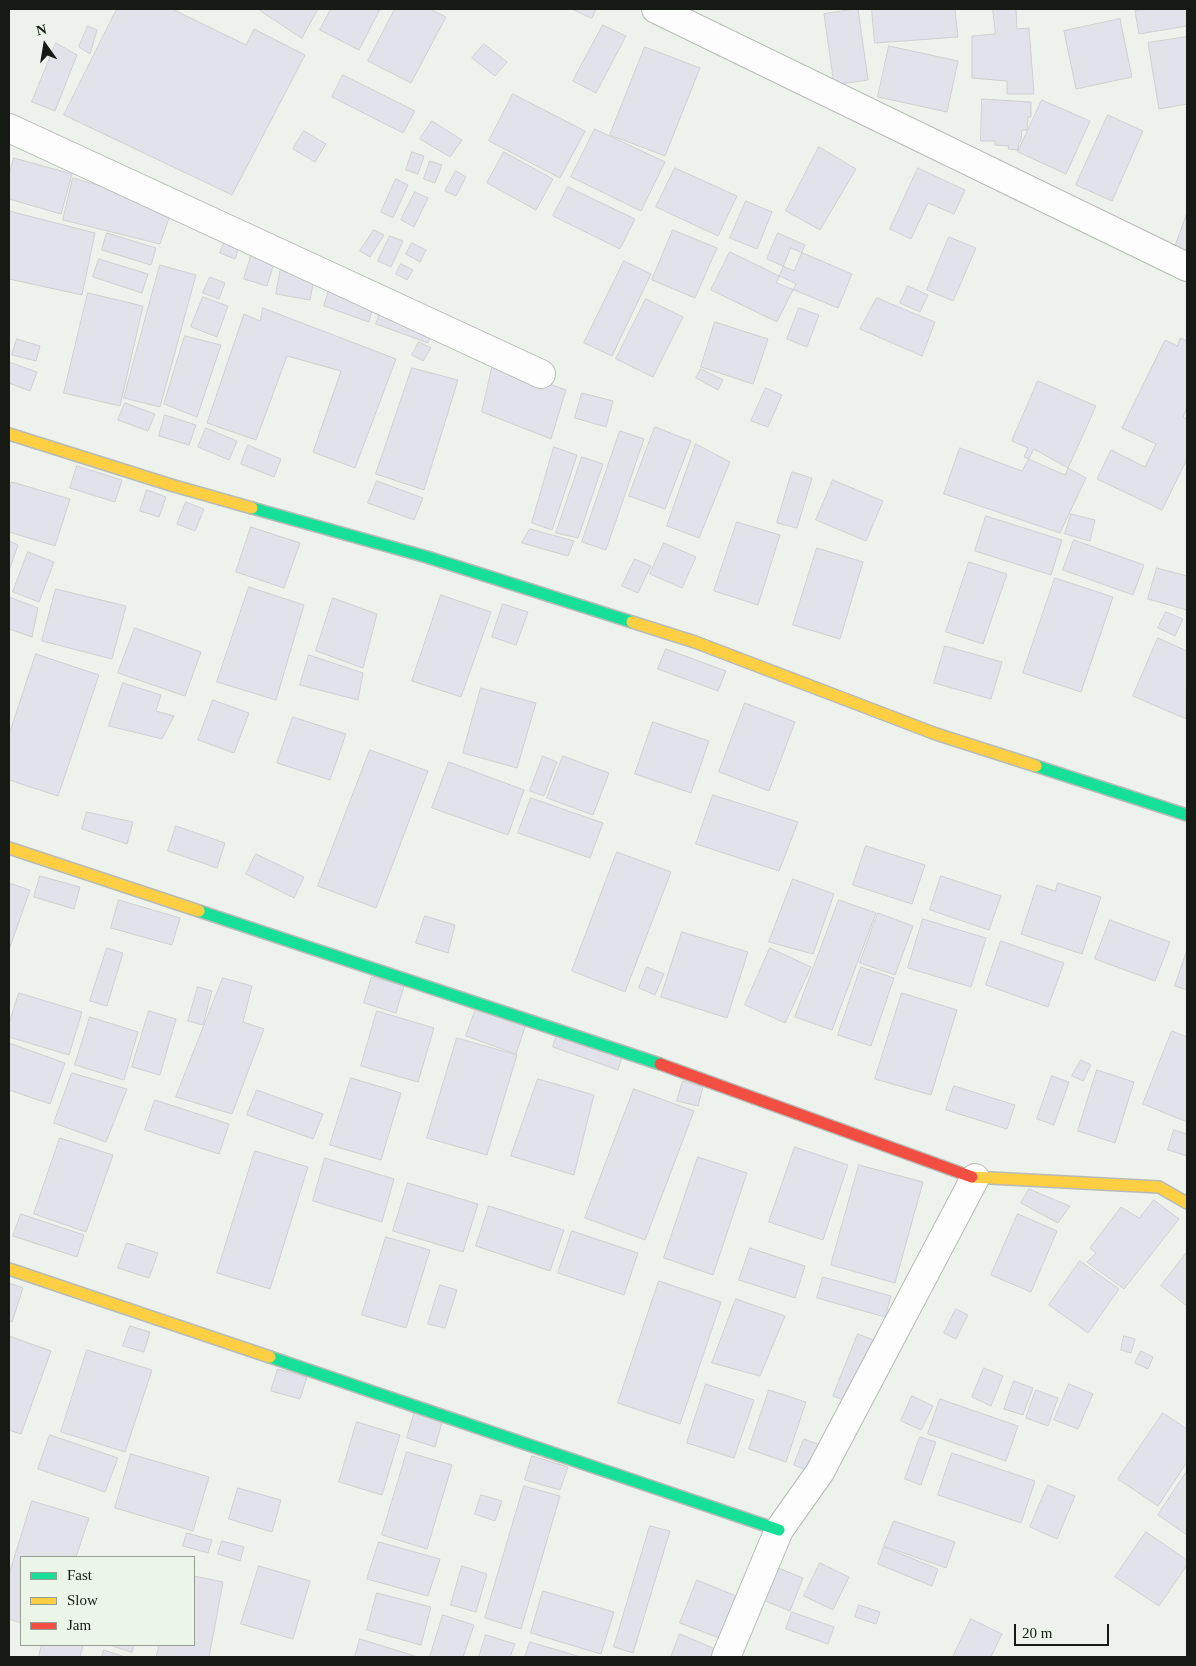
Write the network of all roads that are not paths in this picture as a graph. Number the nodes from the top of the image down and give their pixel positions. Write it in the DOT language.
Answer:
graph roads {
  1 [pos="656,9"];
  2 [pos="9,128"];
  3 [pos="1187,267"];
  4 [pos="541,374"];
  5 [pos="9,434"];
  6 [pos="1187,815"];
  7 [pos="9,848"];
  8 [pos="975,1178"];
  9 [pos="1187,1203"];
  10 [pos="9,1269"];
  11 [pos="779,1530"];
  12 [pos="726,1657"];
  1 -- 3 [label="street"];
  2 -- 4 [label="street"];
  5 -- 6 [label="street"];
  7 -- 8 [label="street"];
  8 -- 9 [label="street"];
  8 -- 11 [label="street"];
  10 -- 11 [label="street"];
  11 -- 12 [label="street"];
}
